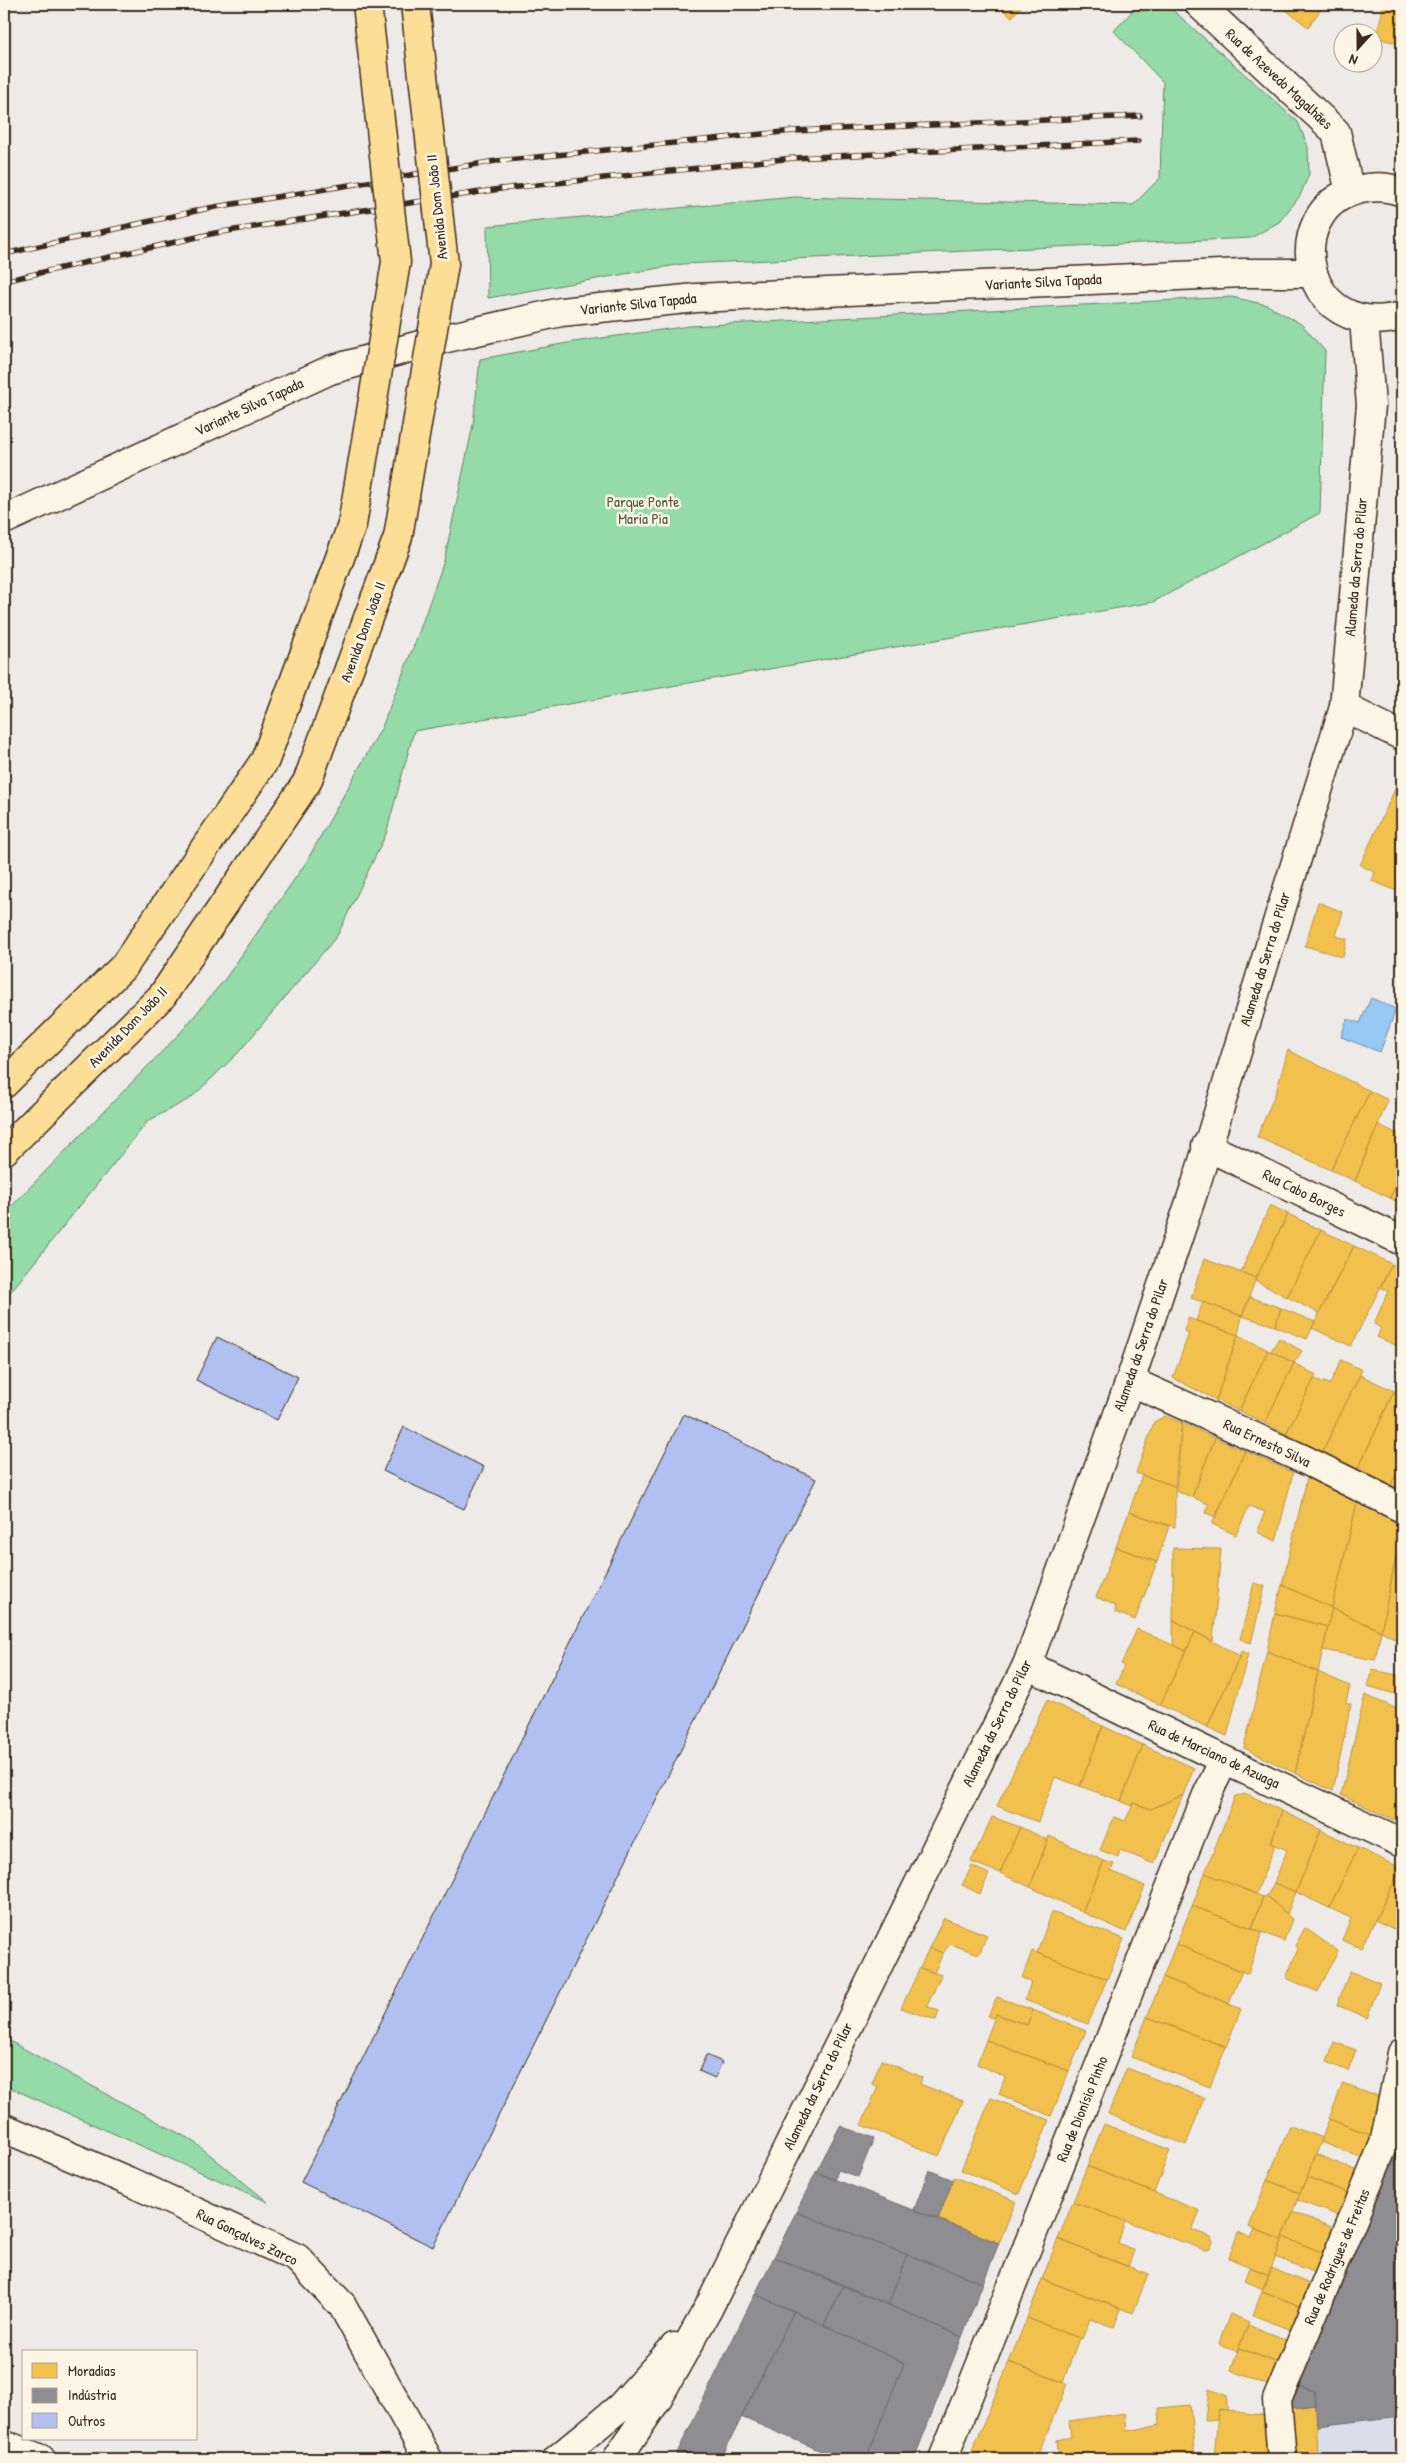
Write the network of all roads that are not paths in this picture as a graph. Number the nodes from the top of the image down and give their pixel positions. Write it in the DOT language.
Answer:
graph roads {
  1 [pos="367,4"];
  2 [pos="415,4"];
  3 [pos="1198,4"];
  4 [pos="1350,192"];
  5 [pos="1402,192"];
  6 [pos="1312,273"];
  7 [pos="1402,316"];
  8 [pos="1364,320"];
  9 [pos="4,520"];
  10 [pos="1344,707"];
  11 [pos="1402,736"];
  12 [pos="4,1084"];
  13 [pos="1206,1146"];
  14 [pos="4,1151"];
  15 [pos="1402,1241"];
  16 [pos="1130,1381"];
  17 [pos="1402,1508"];
  18 [pos="1027,1664"];
  19 [pos="1224,1760"];
  20 [pos="1402,1843"];
  21 [pos="1402,2053"];
  22 [pos="4,2128"];
  23 [pos="708,2308"];
  24 [pos="4,2444"];
  25 [pos="41,2459"];
  26 [pos="428,2459"];
  27 [pos="557,2459"];
  28 [pos="617,2459"];
  29 [pos="943,2459"];
  30 [pos="1282,2459"];
  1 -- 12 [label="main road, bridge"];
  2 -- 14 [label="main road, Avenida Dom João II, bridge"];
  3 -- 4 [label="street, Rua de Azevedo Magalhães"];
  4 -- 5 [label="street"];
  4 -- 6 [label="street"];
  6 -- 8 [label="street"];
  6 -- 9 [label="street, Variante Silva Tapada"];
  7 -- 8 [label="street"];
  8 -- 10 [label="street, Alameda da Serra do Pilar"];
  10 -- 11 [label="street"];
  10 -- 13 [label="street, Alameda da Serra do Pilar"];
  13 -- 15 [label="street, Rua Cabo Borges"];
  13 -- 16 [label="street, Alameda da Serra do Pilar"];
  16 -- 17 [label="street, Rua Ernesto Silva"];
  16 -- 18 [label="street, Alameda da Serra do Pilar"];
  18 -- 19 [label="street, Rua de Marciano de Azuaga"];
  18 -- 23 [label="street, Alameda da Serra do Pilar"];
  19 -- 20 [label="street, Rua de Marciano de Azuaga"];
  19 -- 29 [label="street, Rua de Dionísio Pinho"];
  21 -- 30 [label="street, Rua de Rodrigues de Freitas"];
  22 -- 26 [label="street, Rua Gonçalves Zarco"];
  23 -- 27 [label="street, Alameda da Serra do Pilar"];
  23 -- 28 [label="street, Alameda da Serra do Pilar"];
  24 -- 25 [label="street"];
}
